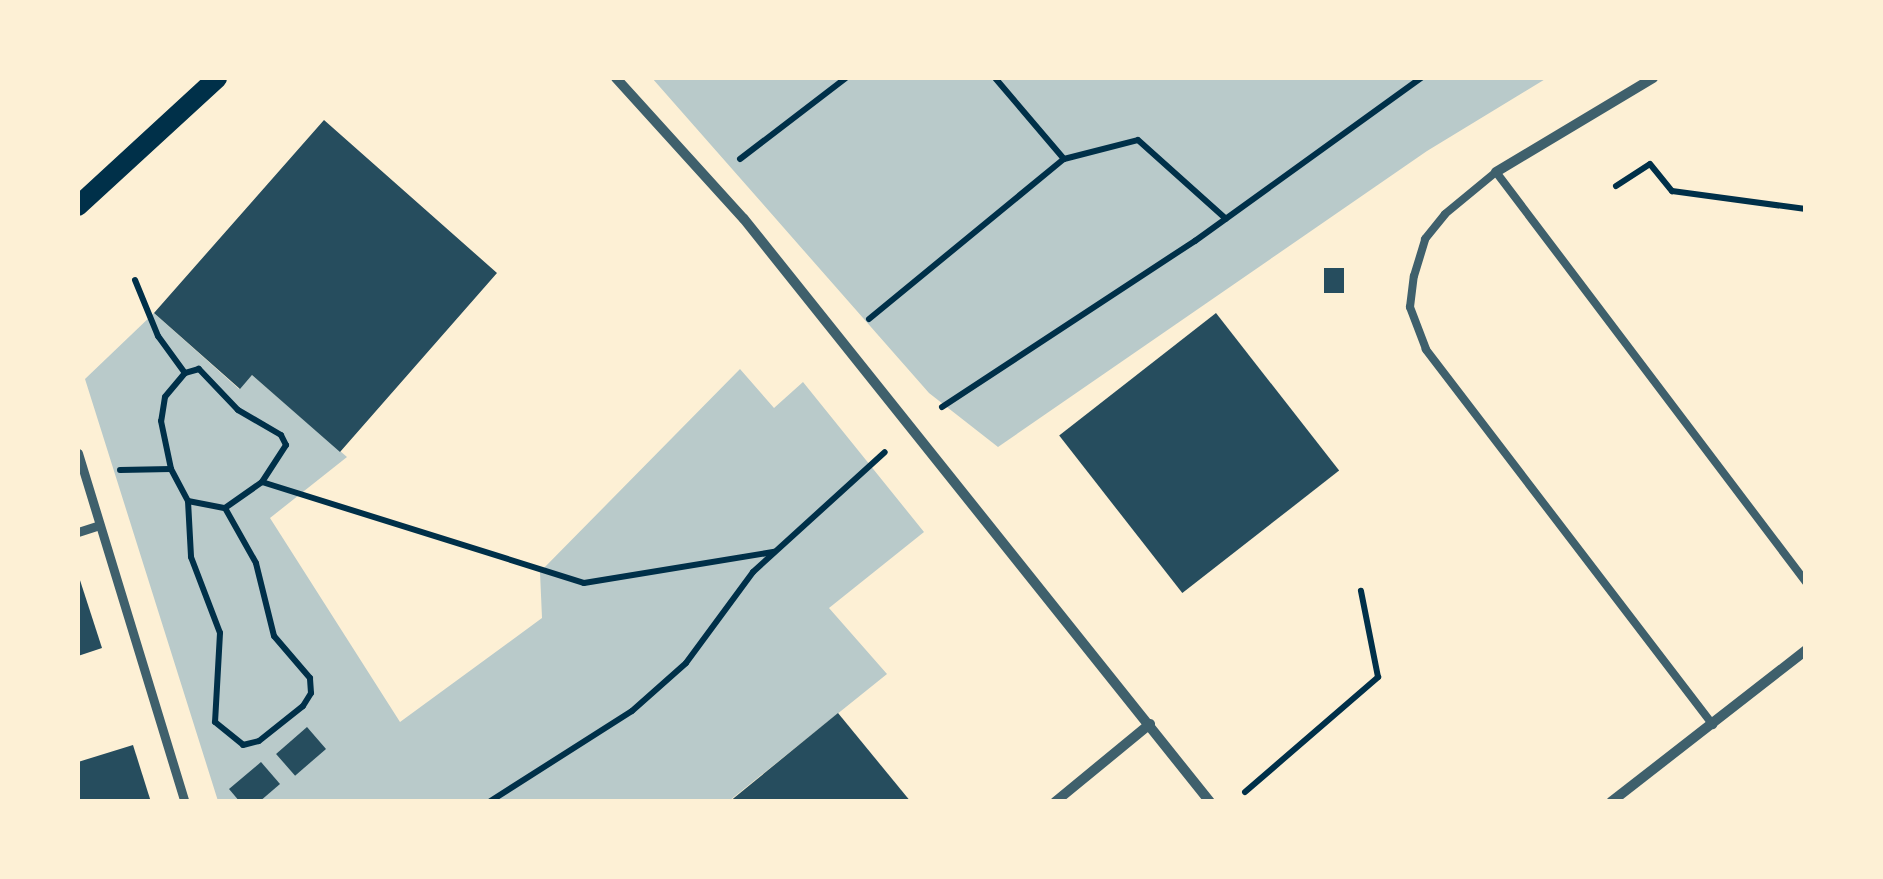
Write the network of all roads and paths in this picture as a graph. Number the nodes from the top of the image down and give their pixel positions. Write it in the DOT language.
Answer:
graph roads {
  1 [pos="217,78"];
  2 [pos="616,78"];
  3 [pos="846,78"];
  4 [pos="995,78"];
  5 [pos="1421,78"];
  6 [pos="1653,78"];
  7 [pos="1064,158"];
  8 [pos="1496,172"];
  9 [pos="711,181"];
  10 [pos="1616,186"];
  11 [pos="78,206"];
  12 [pos="1806,209"];
  13 [pos="1226,219"];
  14 [pos="136,280"];
  15 [pos="843,341"];
  16 [pos="185,373"];
  17 [pos="911,428"];
  18 [pos="78,453"];
  19 [pos="171,469"];
  20 [pos="85,478"];
  21 [pos="262,482"];
  22 [pos="188,502"];
  23 [pos="225,508"];
  24 [pos="99,525"];
  25 [pos="78,532"];
  26 [pos="776,552"];
  27 [pos="1806,582"];
  28 [pos="1361,590"];
  29 [pos="1806,650"];
  30 [pos="1150,724"];
  31 [pos="1714,724"];
  32 [pos="185,802"];
  33 [pos="488,802"];
  34 [pos="1055,802"];
  35 [pos="1210,802"];
  36 [pos="1235,802"];
  37 [pos="1611,802"];
  1 -- 11 [label="main road"];
  2 -- 9 [label="street"];
  3 -- 9 [label="path"];
  4 -- 7 [label="path"];
  5 -- 13 [label="path"];
  6 -- 8 [label="street"];
  7 -- 13 [label="path"];
  7 -- 15 [label="path"];
  8 -- 27 [label="lane"];
  8 -- 31 [label="lane"];
  9 -- 15 [label="street"];
  10 -- 12 [label="path"];
  13 -- 17 [label="path"];
  14 -- 16 [label="path"];
  15 -- 17 [label="street"];
  16 -- 19 [label="path"];
  16 -- 21 [label="path"];
  17 -- 26 [label="path"];
  17 -- 30 [label="street"];
  18 -- 20 [label="street"];
  19 -- 20 [label="path"];
  19 -- 22 [label="path"];
  20 -- 24 [label="street"];
  21 -- 23 [label="path"];
  21 -- 26 [label="path"];
  22 -- 23 [label="path"];
  22 -- 23 [label="path"];
  24 -- 25 [label="street"];
  24 -- 32 [label="street"];
  26 -- 33 [label="path"];
  28 -- 36 [label="path"];
  29 -- 31 [label="street"];
  30 -- 34 [label="street"];
  30 -- 35 [label="street"];
  31 -- 37 [label="street"];
}
